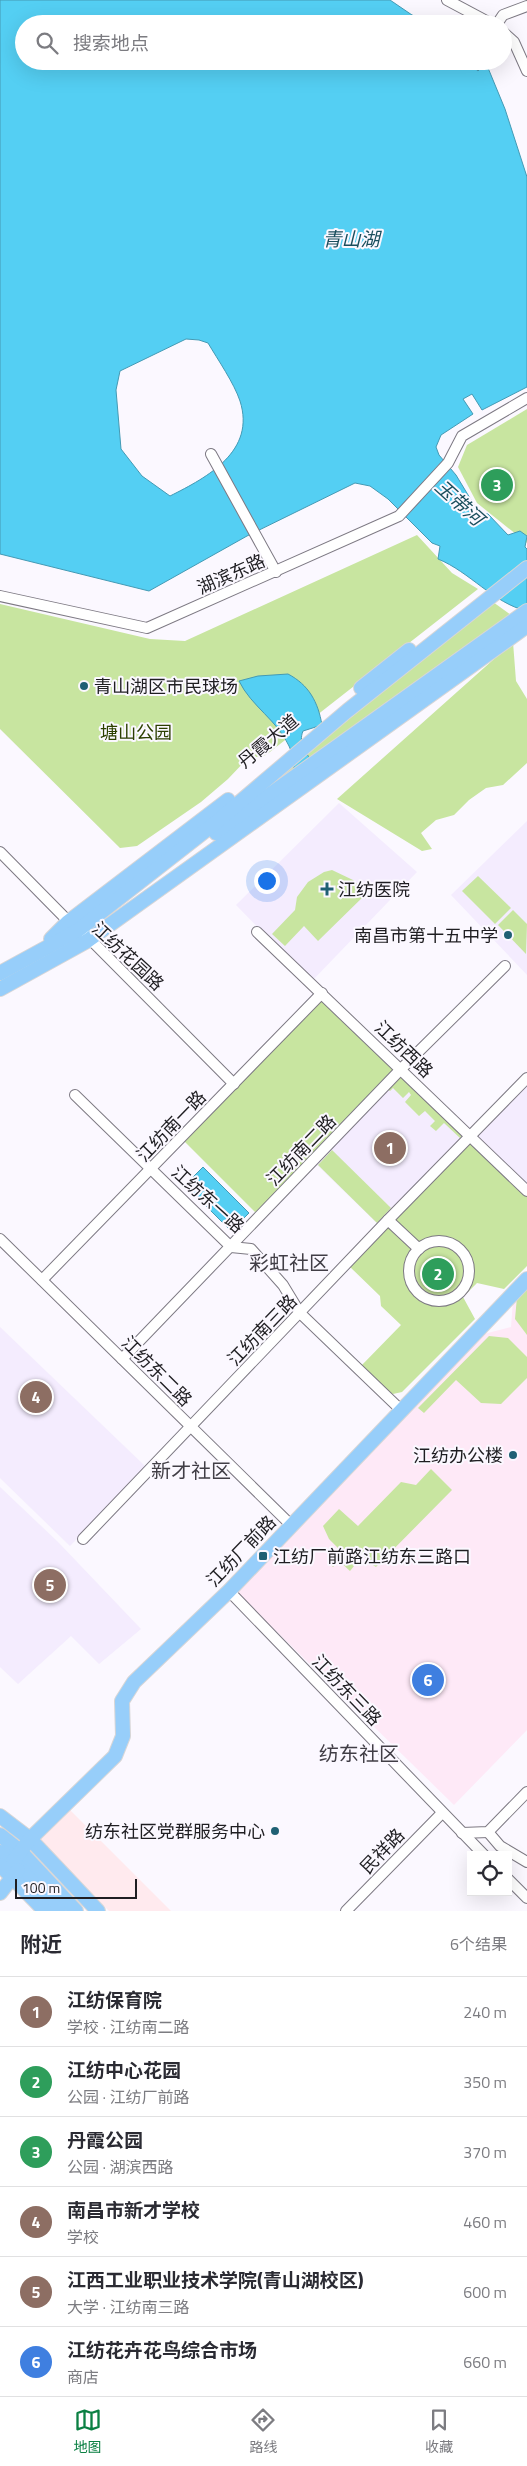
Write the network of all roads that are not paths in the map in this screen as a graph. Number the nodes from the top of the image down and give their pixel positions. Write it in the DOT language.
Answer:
graph roads {
  1 [pos="447,0"];
  2 [pos="527,6"];
  3 [pos="475,15"];
  4 [pos="503,15"];
  5 [pos="512,40"];
  6 [pos="527,71"];
  7 [pos="527,398"];
  8 [pos="211,454"];
  9 [pos="527,560"];
  10 [pos="527,568"];
  11 [pos="276,572"];
  12 [pos="487,595"];
  13 [pos="0,596"];
  14 [pos="524,621"];
  15 [pos="0,852"];
  16 [pos="80,931"];
  17 [pos="257,932"];
  18 [pos="40,959"];
  19 [pos="505,966"];
  20 [pos="0,973"];
  21 [pos="0,989"];
  22 [pos="322,993"];
  23 [pos="401,1069"];
  24 [pos="527,1078"];
  25 [pos="234,1084"];
  26 [pos="75,1095"];
  27 [pos="470,1136"];
  28 [pos="151,1170"];
  29 [pos="527,1191"];
  30 [pos="388,1220"];
  31 [pos="0,1240"];
  32 [pos="232,1247"];
  33 [pos="419,1248"];
  34 [pos="42,1280"];
  35 [pos="527,1280"];
  36 [pos="300,1313"];
  37 [pos="122,1358"];
  38 [pos="401,1410"];
  39 [pos="191,1427"];
  40 [pos="291,1525"];
  41 [pos="83,1539"];
  42 [pos="229,1591"];
  43 [pos="527,1792"];
  44 [pos="444,1815"];
  45 [pos="0,1816"];
  46 [pos="488,1832"];
  47 [pos="462,1833"];
  48 [pos="0,1835"];
  49 [pos="30,1839"];
  50 [pos="480,1851"];
  51 [pos="0,1852"];
  52 [pos="527,1862"];
  53 [pos="13,1864"];
  54 [pos="512,1883"];
  55 [pos="0,1893"];
  56 [pos="527,1898"];
  57 [pos="46,1911"];
  58 [pos="59,1911"];
  59 [pos="76,1911"];
  60 [pos="98,1911"];
  61 [pos="346,1911"];
  62 [pos="353,1911"];
  1 -- 3 [label="street"];
  2 -- 4 [label="street"];
  5 -- 6 [label="street"];
  7 -- 11 [label="street, 湖滨东路"];
  8 -- 11 [label="street"];
  9 -- 12 [label="main road, 丹霞大道"];
  10 -- 12 [label="main road, 丹霞大道"];
  11 -- 13 [label="street, 湖滨东路"];
  12 -- 16 [label="main road, 丹霞大道"];
  14 -- 16 [label="main road, 丹霞大道"];
  15 -- 16 [label="street, 江纺花园路"];
  16 -- 18 [label="main road, 丹霞大道"];
  16 -- 18 [label="main road, 丹霞大道"];
  16 -- 25 [label="street, 江纺花园路"];
  17 -- 22 [label="street, 江纺西路"];
  18 -- 20 [label="main road, 丹霞大道"];
  18 -- 21 [label="main road, 丹霞大道"];
  19 -- 23 [label="street, 江纺南二路"];
  22 -- 23 [label="street, 江纺西路"];
  22 -- 25 [label="street, 江纺南一路"];
  23 -- 27 [label="street, 江纺西路"];
  23 -- 32 [label="street, 江纺南二路"];
  24 -- 27 [label="street, 江纺南三路"];
  25 -- 28 [label="street, 江纺南一路"];
  26 -- 28 [label="street, 江纺东一路"];
  27 -- 29 [label="street, 江纺西路"];
  27 -- 30 [label="street, 江纺南三路"];
  28 -- 32 [label="street, 江纺东一路"];
  28 -- 34 [label="street, 江纺南一路"];
  30 -- 33 [label="street"];
  30 -- 36 [label="street, 江纺南三路"];
  31 -- 34 [label="street, 江纺东二路"];
  32 -- 36 [label="street, 江纺东一路"];
  32 -- 37 [label="street, 江纺南二路"];
  33 -- 33 [label="street"];
  34 -- 37 [label="street, 江纺东二路"];
  35 -- 38 [label="main road, 江纺厂前路"];
  36 -- 38 [label="street, 江纺东一路"];
  36 -- 39 [label="street, 江纺南三路"];
  37 -- 39 [label="street, 江纺东二路"];
  38 -- 40 [label="main road, 江纺厂前路"];
  39 -- 40 [label="street, 江纺东二路"];
  39 -- 41 [label="street, 江纺南三路"];
  40 -- 42 [label="main road, 江纺厂前路"];
  42 -- 44 [label="street, 江纺东三路"];
  42 -- 49 [label="main road, 江纺厂前路"];
  43 -- 46 [label="street"];
  44 -- 47 [label="street, 江纺东三路"];
  44 -- 61 [label="street, 民祥路"];
  44 -- 62 [label="street, 民祥路"];
  45 -- 49 [label="main road"];
  46 -- 47 [label="street"];
  46 -- 52 [label="street"];
  47 -- 50 [label="street, 江纺东三路"];
  48 -- 53 [label="main road"];
  49 -- 53 [label="main road, 江纺厂前路"];
  49 -- 60 [label="main road"];
  51 -- 53 [label="main road"];
  53 -- 55 [label="main road, 江纺厂前路"];
  53 -- 57 [label="main road"];
  53 -- 58 [label="main road"];
  53 -- 59 [label="main road"];
  54 -- 56 [label="street"];
}
